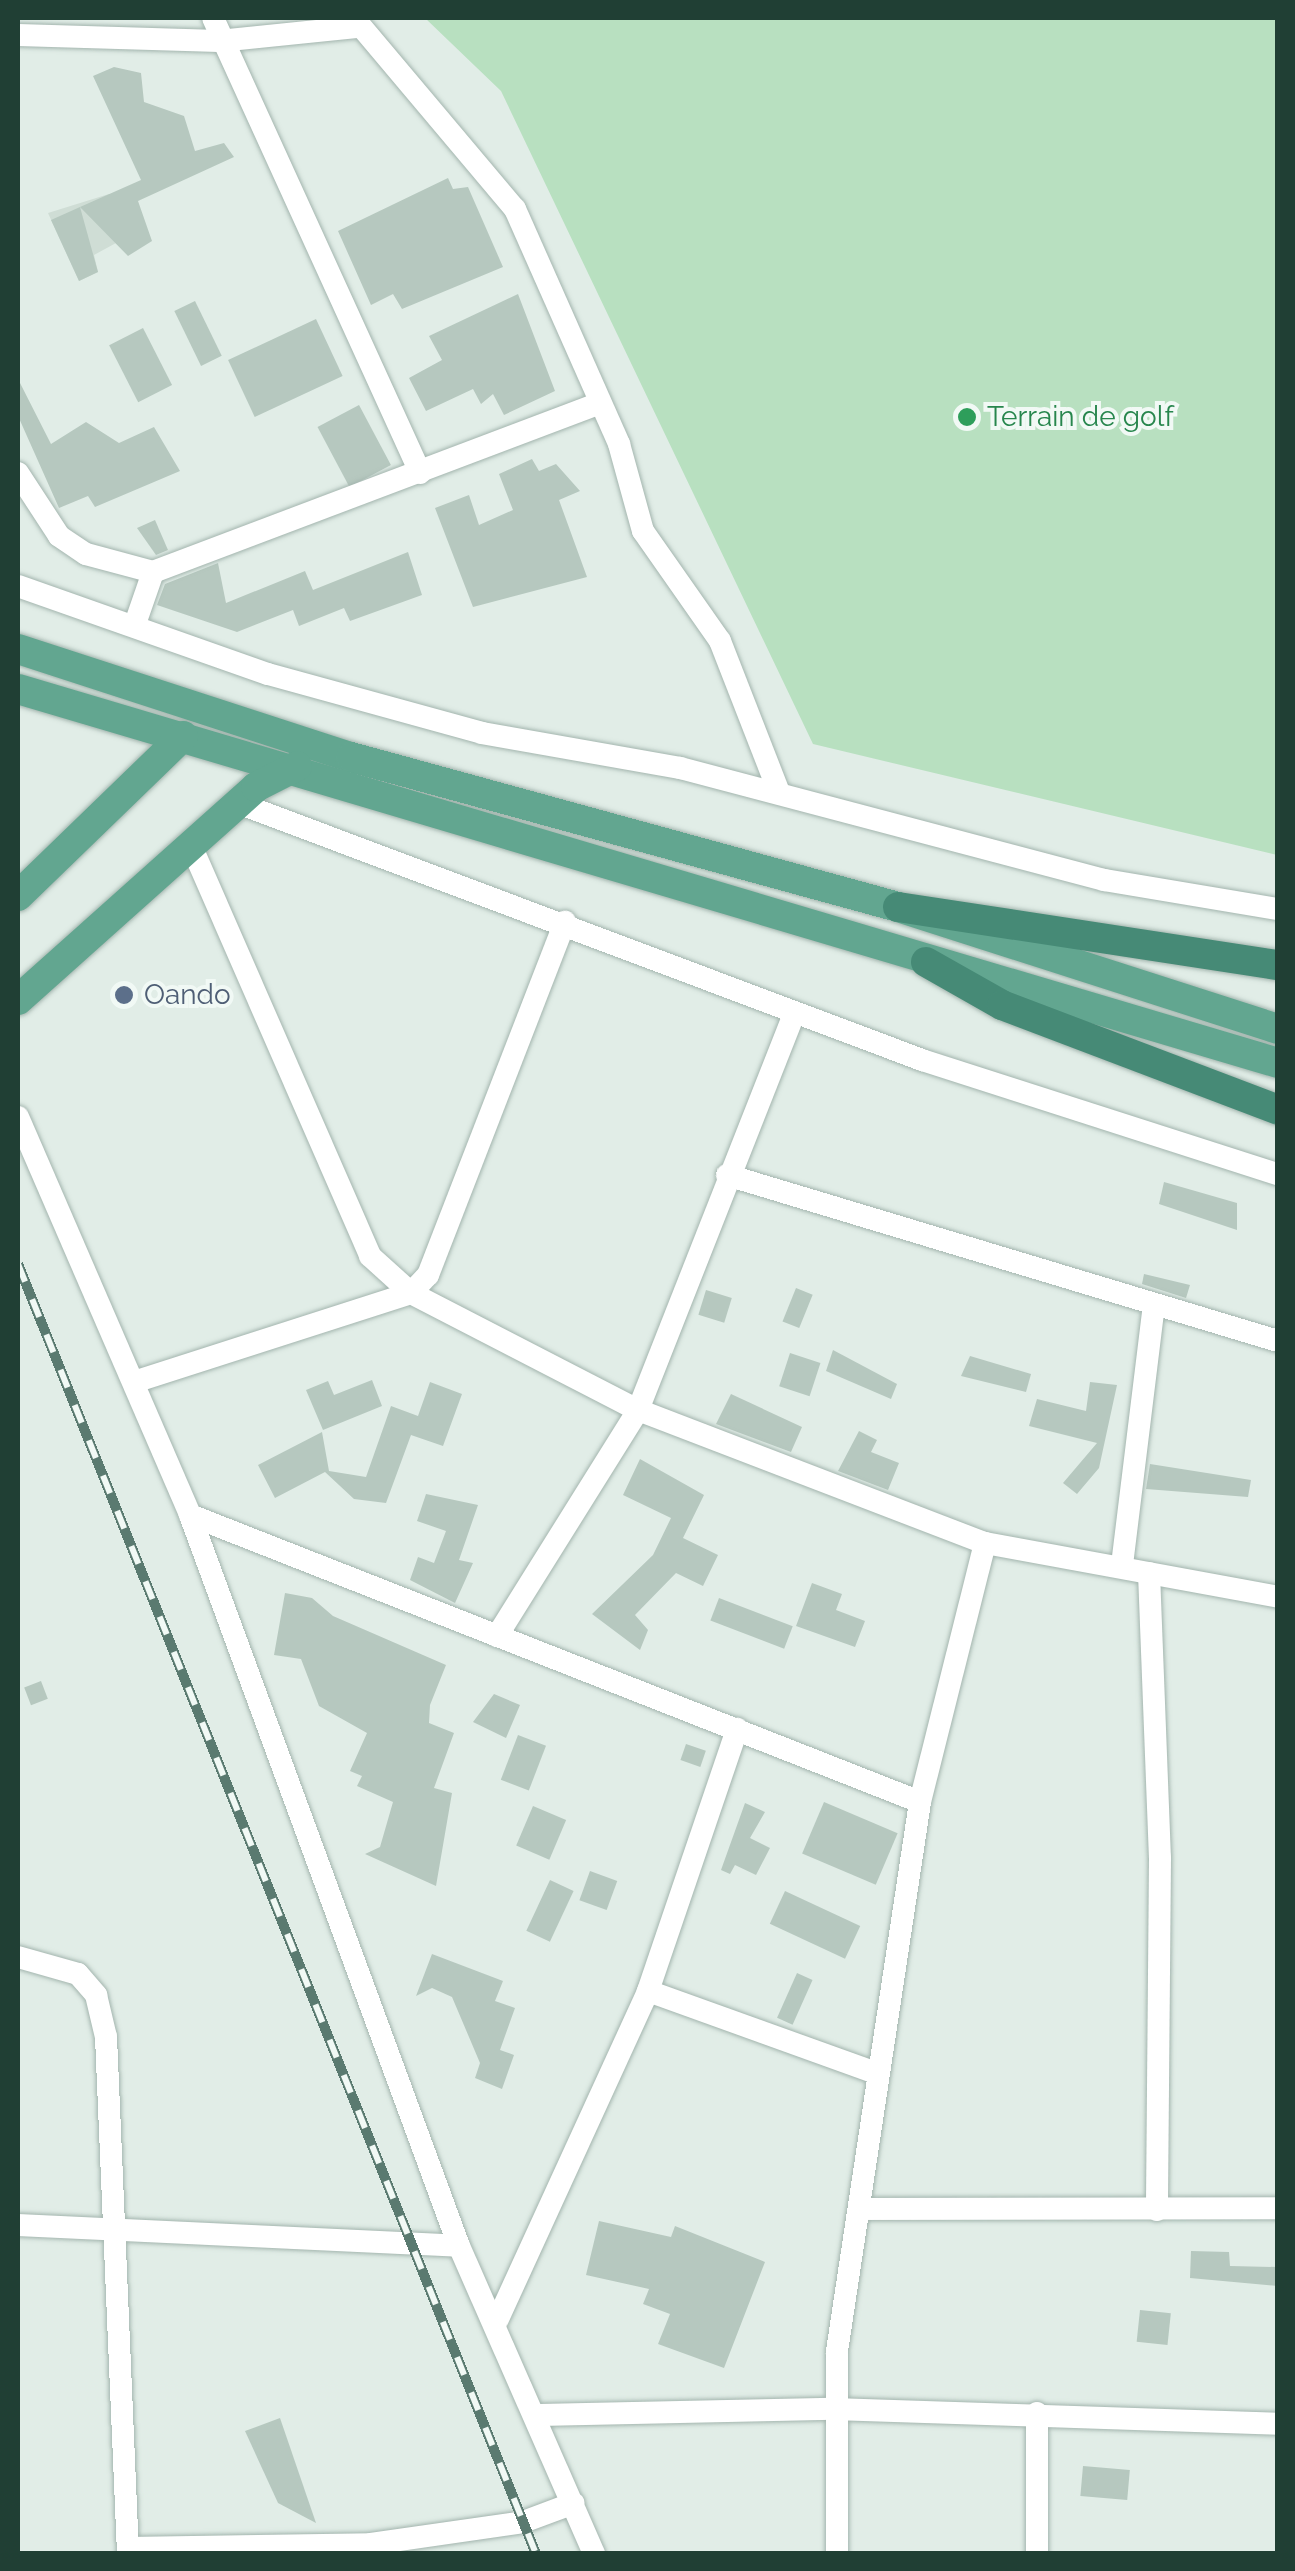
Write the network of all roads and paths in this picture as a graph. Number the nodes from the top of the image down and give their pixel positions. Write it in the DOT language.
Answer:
graph roads {
  1 [pos="213,18"];
  2 [pos="355,22"];
  3 [pos="18,34"];
  4 [pos="219,42"];
  5 [pos="600,403"];
  6 [pos="18,473"];
  7 [pos="420,473"];
  8 [pos="153,572"];
  9 [pos="18,586"];
  10 [pos="135,624"];
  11 [pos="18,649"];
  12 [pos="18,690"];
  13 [pos="272,725"];
  14 [pos="183,736"];
  15 [pos="351,757"];
  16 [pos="284,768"];
  17 [pos="779,792"];
  18 [pos="238,803"];
  19 [pos="193,850"];
  20 [pos="18,896"];
  21 [pos="898,907"];
  22 [pos="1278,909"];
  23 [pos="564,922"];
  24 [pos="926,962"];
  25 [pos="1278,964"];
  26 [pos="18,1000"];
  27 [pos="794,1014"];
  28 [pos="1278,1029"];
  29 [pos="1278,1063"];
  30 [pos="1278,1110"];
  31 [pos="18,1117"];
  32 [pos="1278,1174"];
  33 [pos="727,1175"];
  34 [pos="410,1293"];
  35 [pos="1154,1305"];
  36 [pos="1278,1341"];
  37 [pos="134,1382"];
  38 [pos="638,1410"];
  39 [pos="190,1515"];
  40 [pos="986,1542"];
  41 [pos="1122,1565"];
  42 [pos="1149,1573"];
  43 [pos="1278,1597"];
  44 [pos="498,1636"];
  45 [pos="736,1729"];
  46 [pos="920,1802"];
  47 [pos="18,1957"];
  48 [pos="648,1990"];
  49 [pos="878,2074"];
  50 [pos="1278,2208"];
  51 [pos="860,2209"];
  52 [pos="1157,2210"];
  53 [pos="18,2224"];
  54 [pos="115,2231"];
  55 [pos="459,2246"];
  56 [pos="498,2319"];
  57 [pos="833,2409"];
  58 [pos="1037,2413"];
  59 [pos="539,2415"];
  60 [pos="1278,2424"];
  61 [pos="574,2503"];
  62 [pos="371,2549"];
  63 [pos="128,2551"];
  64 [pos="594,2554"];
  65 [pos="838,2554"];
  66 [pos="1037,2554"];
  1 -- 4 [label="street"];
  2 -- 4 [label="street"];
  2 -- 5 [label="street"];
  3 -- 4 [label="street"];
  4 -- 7 [label="street"];
  5 -- 7 [label="street"];
  5 -- 17 [label="street"];
  6 -- 8 [label="street"];
  7 -- 8 [label="street"];
  8 -- 10 [label="street"];
  9 -- 10 [label="street"];
  10 -- 17 [label="street"];
  11 -- 13 [label="main road"];
  12 -- 14 [label="main road"];
  13 -- 14 [label="main road"];
  13 -- 15 [label="main road"];
  14 -- 16 [label="main road"];
  14 -- 20 [label="main road"];
  15 -- 16 [label="main road"];
  15 -- 21 [label="main road"];
  16 -- 18 [label="main road"];
  16 -- 24 [label="main road"];
  17 -- 22 [label="street"];
  18 -- 19 [label="main road"];
  18 -- 23 [label="street"];
  19 -- 26 [label="main road"];
  19 -- 34 [label="street"];
  21 -- 25 [label="highway"];
  21 -- 28 [label="main road"];
  23 -- 27 [label="street"];
  23 -- 34 [label="street"];
  24 -- 29 [label="main road"];
  24 -- 30 [label="highway"];
  27 -- 32 [label="street"];
  27 -- 33 [label="street"];
  31 -- 37 [label="street"];
  33 -- 35 [label="street"];
  33 -- 38 [label="street"];
  34 -- 37 [label="street"];
  34 -- 38 [label="street"];
  35 -- 36 [label="street"];
  35 -- 41 [label="street"];
  37 -- 39 [label="street"];
  38 -- 40 [label="street"];
  38 -- 44 [label="street"];
  39 -- 44 [label="street"];
  39 -- 55 [label="street"];
  40 -- 41 [label="street"];
  40 -- 46 [label="street"];
  41 -- 42 [label="street"];
  42 -- 43 [label="street"];
  42 -- 52 [label="street"];
  44 -- 45 [label="street"];
  45 -- 46 [label="street"];
  45 -- 48 [label="street"];
  46 -- 49 [label="street"];
  47 -- 54 [label="street"];
  48 -- 49 [label="street"];
  48 -- 56 [label="street"];
  49 -- 51 [label="street"];
  50 -- 52 [label="street"];
  51 -- 52 [label="street"];
  51 -- 57 [label="street"];
  53 -- 54 [label="street"];
  54 -- 55 [label="street"];
  54 -- 63 [label="street"];
  55 -- 56 [label="street"];
  56 -- 59 [label="street"];
  57 -- 58 [label="street"];
  57 -- 59 [label="street"];
  57 -- 65 [label="street"];
  58 -- 60 [label="street"];
  58 -- 66 [label="street"];
  59 -- 61 [label="street"];
  61 -- 62 [label="street"];
  61 -- 64 [label="street"];
  62 -- 63 [label="street"];
}
